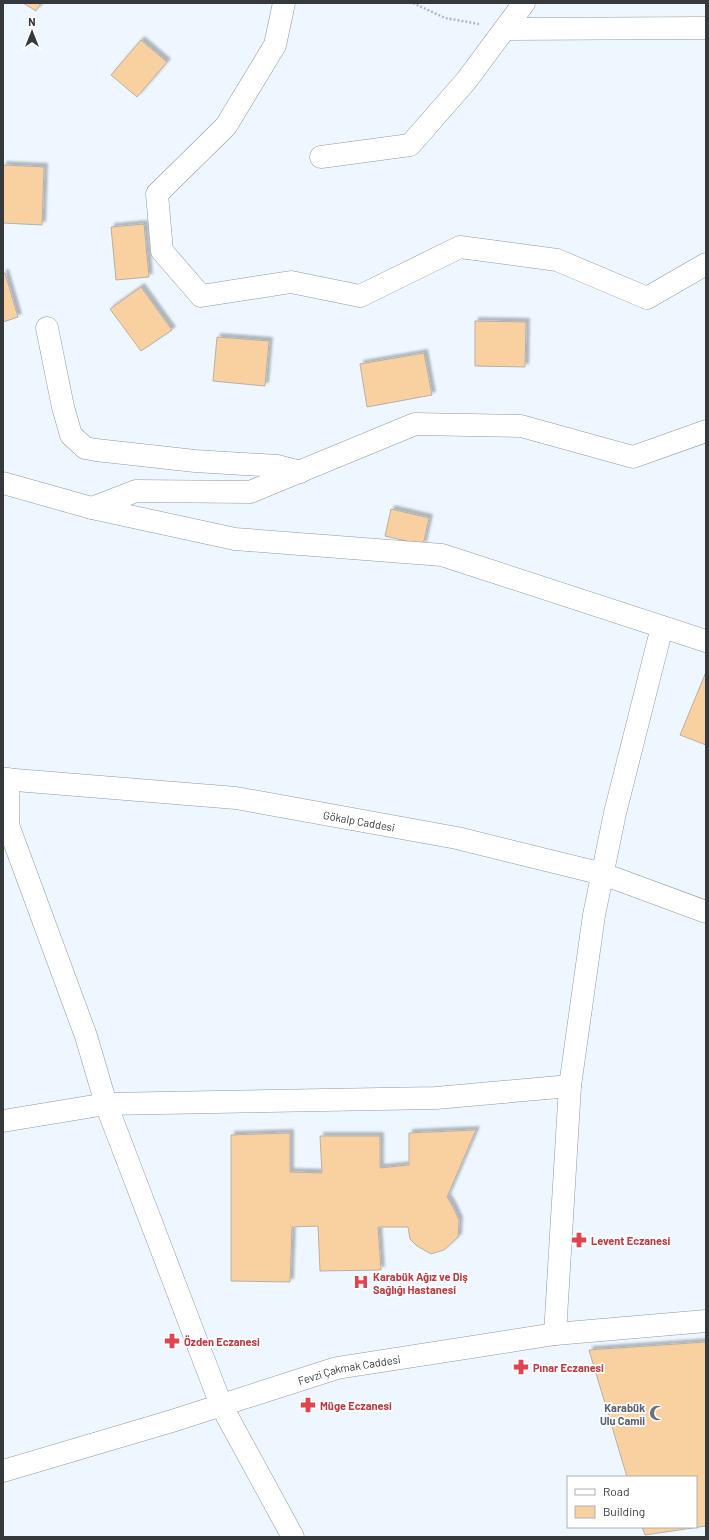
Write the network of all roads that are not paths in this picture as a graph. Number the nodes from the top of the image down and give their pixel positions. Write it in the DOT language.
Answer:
graph roads {
  1 [pos="284,3"];
  2 [pos="524,3"];
  3 [pos="706,28"];
  4 [pos="505,29"];
  5 [pos="321,157"];
  6 [pos="706,264"];
  7 [pos="46,328"];
  8 [pos="706,431"];
  9 [pos="300,472"];
  10 [pos="3,483"];
  11 [pos="92,508"];
  12 [pos="662,627"];
  13 [pos="706,641"];
  14 [pos="5,779"];
  15 [pos="603,874"];
  16 [pos="706,912"];
  17 [pos="570,1086"];
  18 [pos="106,1104"];
  19 [pos="3,1121"];
  20 [pos="706,1321"];
  21 [pos="555,1334"];
  22 [pos="221,1405"];
  23 [pos="3,1471"];
  24 [pos="293,1537"];
  1 -- 6 [label="street"];
  2 -- 4 [label="street"];
  3 -- 4 [label="street"];
  4 -- 5 [label="street"];
  7 -- 9 [label="street"];
  8 -- 9 [label="street"];
  9 -- 11 [label="street"];
  10 -- 11 [label="street"];
  11 -- 12 [label="street"];
  12 -- 13 [label="street"];
  12 -- 15 [label="street"];
  14 -- 15 [label="street, Gökalp Caddesi"];
  14 -- 18 [label="street"];
  15 -- 16 [label="street, Gökalp Caddesi"];
  15 -- 17 [label="street"];
  17 -- 18 [label="street"];
  17 -- 21 [label="street"];
  18 -- 19 [label="street"];
  18 -- 22 [label="street"];
  20 -- 21 [label="street, Fevzi Çakmak Caddesi"];
  21 -- 22 [label="street, Fevzi Çakmak Caddesi"];
  22 -- 23 [label="street, Fevzi Çakmak Caddesi"];
  22 -- 24 [label="street"];
}
